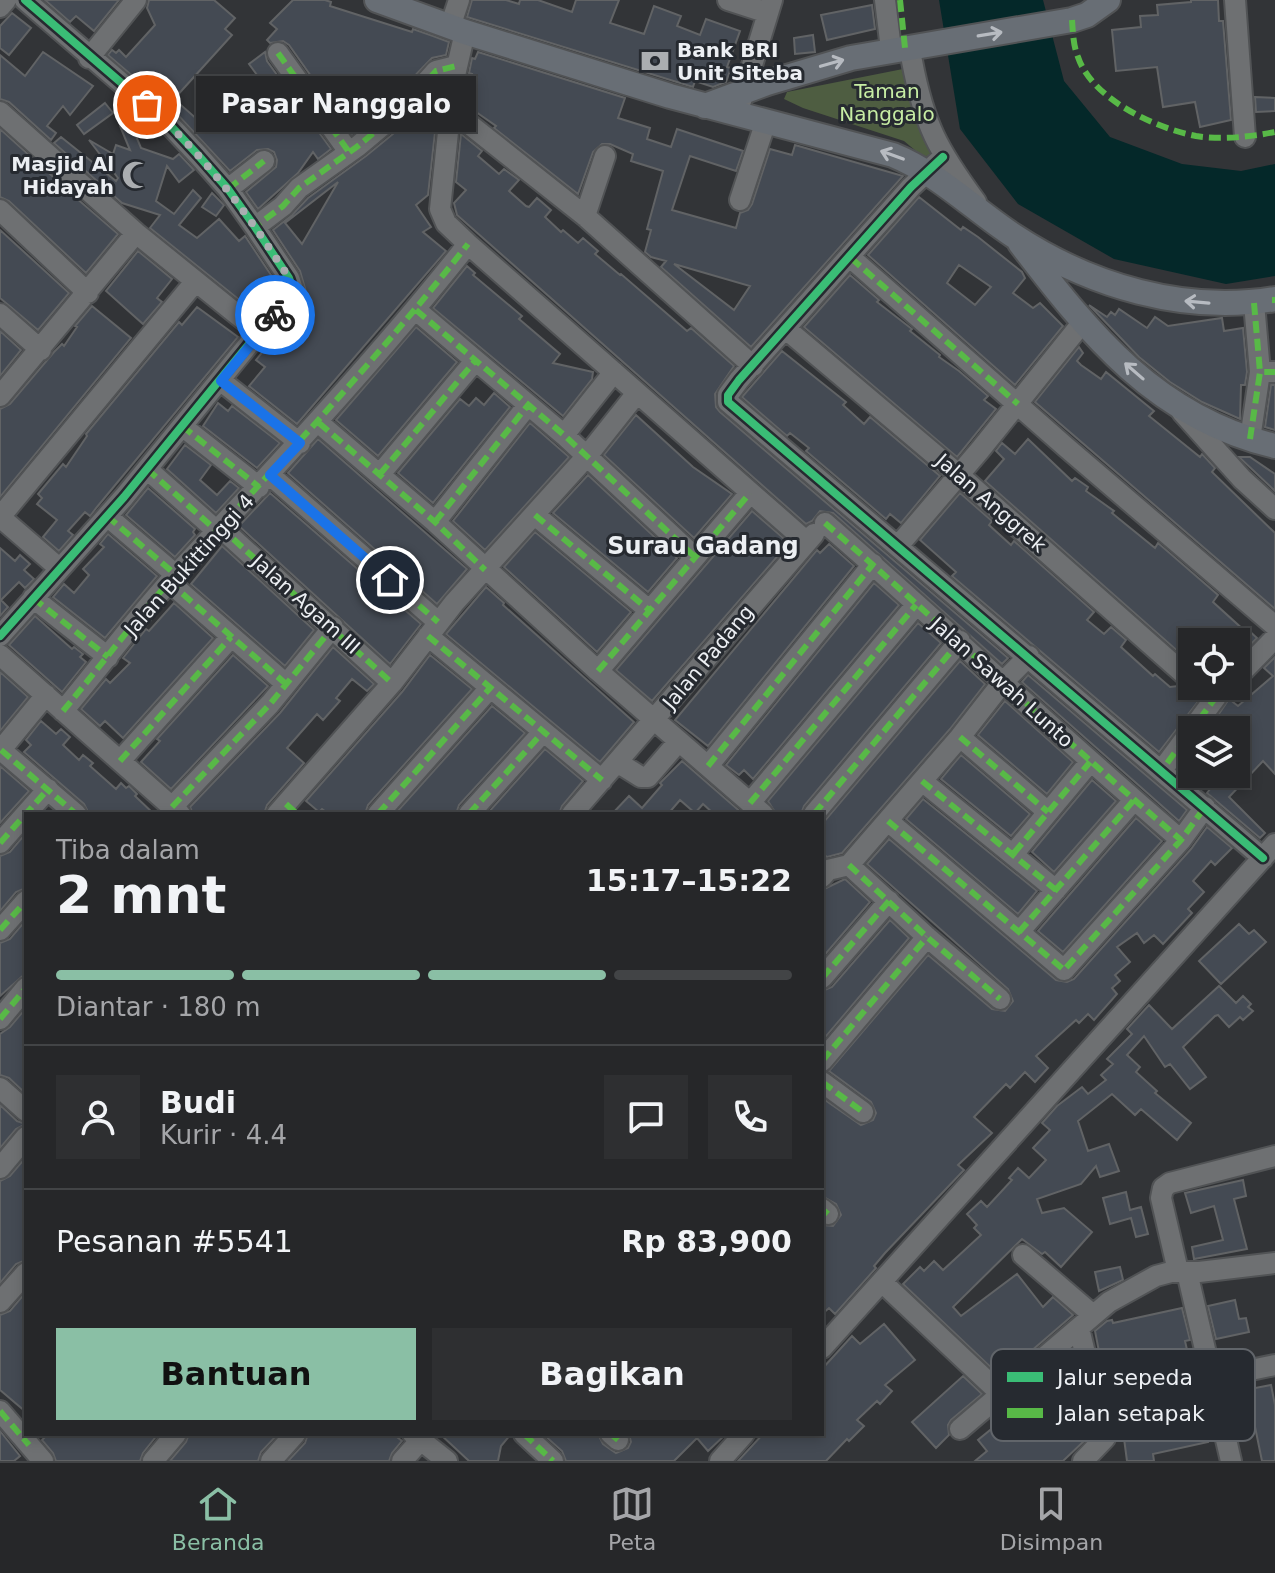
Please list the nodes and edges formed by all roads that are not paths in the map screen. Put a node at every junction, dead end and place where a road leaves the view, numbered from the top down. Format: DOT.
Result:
graph roads {
  1 [pos="6,0"];
  2 [pos="25,0"];
  3 [pos="136,0"];
  4 [pos="377,0"];
  5 [pos="459,0"];
  6 [pos="885,0"];
  7 [pos="1108,0"];
  8 [pos="1235,0"];
  9 [pos="736,1"];
  10 [pos="0,7"];
  11 [pos="770,7"];
  12 [pos="457,29"];
  13 [pos="908,52"];
  14 [pos="278,53"];
  15 [pos="89,58"];
  16 [pos="456,66"];
  17 [pos="741,102"];
  18 [pos="450,109"];
  19 [pos="0,112"];
  20 [pos="766,121"];
  21 [pos="1245,137"];
  22 [pos="349,152"];
  23 [pos="605,156"];
  24 [pos="264,161"];
  25 [pos="935,164"];
  26 [pos="228,189"];
  27 [pos="740,200"];
  28 [pos="0,210"];
  29 [pos="585,216"];
  30 [pos="255,227"];
  31 [pos="136,233"];
  32 [pos="1015,237"];
  33 [pos="468,244"];
  34 [pos="851,258"];
  35 [pos="1076,269"];
  36 [pos="195,282"];
  37 [pos="1056,290"];
  38 [pos="88,293"];
  39 [pos="1269,300"];
  40 [pos="416,310"];
  41 [pos="0,314"];
  42 [pos="1082,323"];
  43 [pos="786,329"];
  44 [pos="260,333"];
  45 [pos="41,350"];
  46 [pos="475,361"];
  47 [pos="753,366"];
  48 [pos="614,372"];
  49 [pos="1267,372"];
  50 [pos="221,381"];
  51 [pos="637,393"];
  52 [pos="0,396"];
  53 [pos="1018,404"];
  54 [pos="528,405"];
  55 [pos="1179,409"];
  56 [pos="319,423"];
  57 [pos="182,426"];
  58 [pos="564,435"];
  59 [pos="1250,439"];
  60 [pos="300,443"];
  61 [pos="1275,446"];
  62 [pos="587,456"];
  63 [pos="147,469"];
  64 [pos="380,474"];
  65 [pos="959,475"];
  66 [pos="264,481"];
  67 [pos="750,493"];
  68 [pos="842,500"];
  69 [pos="1275,509"];
  70 [pos="535,515"];
  71 [pos="107,516"];
  72 [pos="435,522"];
  73 [pos="825,523"];
  74 [pos="218,529"];
  75 [pos="807,542"];
  76 [pos="898,546"];
  77 [pos="695,557"];
  78 [pos="873,564"];
  79 [pos="59,568"];
  80 [pos="485,570"];
  81 [pos="173,578"];
  82 [pos="33,598"];
  83 [pos="916,605"];
  84 [pos="649,610"];
  85 [pos="1275,626"];
  86 [pos="333,627"];
  87 [pos="433,629"];
  88 [pos="0,636"];
  89 [pos="231,637"];
  90 [pos="1275,638"];
  91 [pos="960,641"];
  92 [pos="0,655"];
  93 [pos="1029,656"];
  94 [pos="108,657"];
  95 [pos="1250,664"];
  96 [pos="1178,669"];
  97 [pos="598,671"];
  98 [pos="1003,682"];
  99 [pos="392,683"];
  100 [pos="286,684"];
  101 [pos="490,688"];
  102 [pos="46,695"];
  103 [pos="1215,700"];
  104 [pos="63,711"];
  105 [pos="654,720"];
  106 [pos="543,732"];
  107 [pos="960,737"];
  108 [pos="679,741"];
  109 [pos="1,750"];
  110 [pos="120,761"];
  111 [pos="617,762"];
  112 [pos="1090,762"];
  113 [pos="708,766"];
  114 [pos="1162,770"];
  115 [pos="602,780"];
  116 [pos="922,781"];
  117 [pos="48,789"];
  118 [pos="1134,800"];
  119 [pos="1205,807"];
  120 [pos="757,808"];
  121 [pos="176,811"];
  122 [pos="287,811"];
  123 [pos="28,812"];
  124 [pos="74,812"];
  125 [pos="380,812"];
  126 [pos="471,812"];
  127 [pos="574,812"];
  128 [pos="816,812"];
  129 [pos="1048,812"];
  130 [pos="24,816"];
  131 [pos="888,821"];
  132 [pos="1181,840"];
  133 [pos="0,843"];
  134 [pos="1269,851"];
  135 [pos="1014,853"];
  136 [pos="849,865"];
  137 [pos="824,871"];
  138 [pos="1056,890"];
  139 [pos="889,901"];
  140 [pos="24,903"];
  141 [pos="0,930"];
  142 [pos="1019,932"];
  143 [pos="927,937"];
  144 [pos="824,976"];
  145 [pos="24,990"];
  146 [pos="1000,999"];
  147 [pos="0,1019"];
  148 [pos="824,1059"];
  149 [pos="824,1083"];
  150 [pos="0,1088"];
  151 [pos="24,1109"];
  152 [pos="863,1112"];
  153 [pos="24,1139"];
  154 [pos="1275,1156"];
  155 [pos="0,1168"];
  156 [pos="1023,1255"];
  157 [pos="1275,1263"];
  158 [pos="1182,1271"];
  159 [pos="24,1275"];
  160 [pos="882,1282"];
  161 [pos="0,1302"];
  162 [pos="1086,1321"];
  163 [pos="824,1346"];
  164 [pos="1054,1349"];
  165 [pos="1091,1349"];
  166 [pos="1204,1349"];
  167 [pos="1275,1365"];
  168 [pos="1255,1369"];
  169 [pos="991,1385"];
  170 [pos="991,1404"];
  171 [pos="0,1411"];
  172 [pos="960,1429"];
  173 [pos="24,1431"];
  174 [pos="174,1436"];
  175 [pos="293,1436"];
  176 [pos="526,1436"];
  177 [pos="742,1436"];
  178 [pos="416,1437"];
  179 [pos="34,1440"];
  180 [pos="1102,1441"];
  181 [pos="1106,1441"];
  182 [pos="1226,1441"];
  183 [pos="724,1459"];
  184 [pos="43,1461"];
  185 [pos="153,1461"];
  186 [pos="271,1461"];
  187 [pos="402,1461"];
  188 [pos="447,1461"];
  189 [pos="553,1461"];
  190 [pos="1083,1461"];
  191 [pos="1111,1461"];
  192 [pos="1231,1461"];
  1 -- 10 [label="street"];
  2 -- 15 [label="street"];
  3 -- 15 [label="street"];
  4 -- 12 [label="main road"];
  5 -- 12 [label="street"];
  6 -- 13 [label="street"];
  13 -- 7 [label="main road, one-way"];
  8 -- 21 [label="street"];
  9 -- 11 [label="street"];
  11 -- 17 [label="street"];
  12 -- 16 [label="street"];
  12 -- 17 [label="main road"];
  17 -- 13 [label="main road, one-way"];
  13 -- 25 [label="street"];
  14 -- 22 [label="street"];
  15 -- 26 [label="street"];
  16 -- 18 [label="street"];
  16 -- 22 [label="street"];
  17 -- 20 [label="main road"];
  18 -- 29 [label="street"];
  18 -- 33 [label="street"];
  19 -- 31 [label="street"];
  25 -- 20 [label="main road, one-way"];
  20 -- 27 [label="street"];
  22 -- 30 [label="street"];
  23 -- 29 [label="street"];
  24 -- 26 [label="street"];
  25 -- 32 [label="main road"];
  25 -- 34 [label="street"];
  26 -- 30 [label="street"];
  28 -- 38 [label="street"];
  29 -- 47 [label="street"];
  30 -- 44 [label="street"];
  31 -- 36 [label="street"];
  31 -- 38 [label="street"];
  32 -- 35 [label="main road"];
  32 -- 37 [label="main road"];
  33 -- 40 [label="street, Jalan Bukittinggi 4"];
  33 -- 48 [label="street"];
  34 -- 43 [label="street"];
  34 -- 53 [label="street"];
  35 -- 37 [label="main road"];
  39 -- 35 [label="main road, one-way"];
  36 -- 44 [label="street"];
  36 -- 79 [label="street"];
  37 -- 42 [label="main road"];
  38 -- 45 [label="street"];
  39 -- 49 [label="street"];
  40 -- 46 [label="street"];
  40 -- 56 [label="street, Jalan Bukittinggi 4"];
  41 -- 45 [label="street"];
  42 -- 53 [label="street"];
  55 -- 42 [label="main road, one-way"];
  43 -- 47 [label="street"];
  43 -- 65 [label="street, Jalan Anggrek"];
  44 -- 50 [label="street"];
  45 -- 52 [label="street"];
  46 -- 54 [label="street"];
  46 -- 64 [label="street"];
  47 -- 68 [label="street"];
  48 -- 51 [label="street"];
  48 -- 58 [label="street"];
  49 -- 59 [label="street"];
  50 -- 57 [label="street"];
  50 -- 60 [label="street"];
  51 -- 62 [label="street"];
  51 -- 67 [label="street"];
  53 -- 65 [label="street"];
  53 -- 85 [label="street"];
  54 -- 58 [label="street"];
  54 -- 72 [label="street"];
  55 -- 59 [label="main road"];
  55 -- 69 [label="street"];
  56 -- 60 [label="street, Jalan Bukittinggi 4"];
  56 -- 64 [label="street"];
  57 -- 63 [label="street"];
  57 -- 66 [label="street"];
  58 -- 62 [label="street"];
  59 -- 61 [label="main road"];
  60 -- 66 [label="street, Jalan Bukittinggi 4"];
  62 -- 70 [label="street"];
  62 -- 77 [label="street"];
  63 -- 71 [label="street"];
  63 -- 74 [label="street, Jalan Agam III"];
  64 -- 72 [label="street"];
  65 -- 76 [label="street"];
  65 -- 96 [label="street, Jalan Anggrek"];
  66 -- 74 [label="street, Jalan Bukittinggi 4"];
  66 -- 87 [label="street"];
  67 -- 75 [label="street"];
  67 -- 77 [label="street"];
  68 -- 73 [label="street, Jalan Padang"];
  68 -- 76 [label="street"];
  70 -- 80 [label="street"];
  70 -- 84 [label="street"];
  71 -- 79 [label="street"];
  71 -- 81 [label="street"];
  72 -- 80 [label="street"];
  73 -- 75 [label="street, Jalan Padang"];
  73 -- 78 [label="street, Jalan Sawah Lunto"];
  74 -- 81 [label="street, Jalan Bukittinggi 4"];
  74 -- 86 [label="street, Jalan Agam III"];
  75 -- 105 [label="street, Jalan Padang"];
  76 -- 93 [label="street"];
  77 -- 84 [label="street"];
  78 -- 83 [label="street, Jalan Sawah Lunto"];
  78 -- 113 [label="street"];
  79 -- 82 [label="street"];
  80 -- 87 [label="street"];
  80 -- 97 [label="street"];
  81 -- 89 [label="street"];
  81 -- 94 [label="street, Jalan Bukittinggi 4"];
  82 -- 88 [label="street"];
  82 -- 94 [label="street"];
  83 -- 91 [label="street, Jalan Sawah Lunto"];
  83 -- 120 [label="street"];
  84 -- 97 [label="street"];
  86 -- 99 [label="street, Jalan Agam III"];
  86 -- 100 [label="street"];
  87 -- 99 [label="street"];
  87 -- 101 [label="street"];
  89 -- 100 [label="street"];
  89 -- 110 [label="street"];
  90 -- 95 [label="street"];
  91 -- 98 [label="street, Jalan Sawah Lunto"];
  91 -- 128 [label="street"];
  92 -- 102 [label="street"];
  93 -- 98 [label="street"];
  93 -- 114 [label="street"];
  94 -- 104 [label="street, Jalan Bukittinggi 4"];
  97 -- 105 [label="street"];
  98 -- 107 [label="street"];
  98 -- 112 [label="street, Jalan Sawah Lunto"];
  99 -- 122 [label="street"];
  100 -- 121 [label="street"];
  101 -- 106 [label="street"];
  101 -- 125 [label="street"];
  102 -- 104 [label="street"];
  102 -- 109 [label="street"];
  103 -- 114 [label="street"];
  104 -- 110 [label="street"];
  105 -- 108 [label="street"];
  105 -- 111 [label="street, Jalan Padang"];
  106 -- 115 [label="street"];
  106 -- 126 [label="street"];
  107 -- 116 [label="street"];
  107 -- 129 [label="street"];
  108 -- 111 [label="street"];
  108 -- 113 [label="street"];
  109 -- 117 [label="street"];
  110 -- 121 [label="street"];
  111 -- 115 [label="street, Jalan Padang"];
  112 -- 118 [label="street, Jalan Sawah Lunto"];
  112 -- 129 [label="street"];
  113 -- 120 [label="street"];
  114 -- 119 [label="street"];
  115 -- 127 [label="street, Jalan Padang"];
  116 -- 131 [label="street"];
  116 -- 135 [label="street"];
  117 -- 123 [label="street"];
  117 -- 124 [label="street"];
  118 -- 132 [label="street, Jalan Sawah Lunto"];
  118 -- 138 [label="street"];
  119 -- 132 [label="street"];
  119 -- 134 [label="street"];
  129 -- 135 [label="street"];
  130 -- 133 [label="street"];
  131 -- 136 [label="street"];
  131 -- 142 [label="street"];
  132 -- 142 [label="street"];
  134 -- 160 [label="street"];
  135 -- 138 [label="street"];
  136 -- 137 [label="street"];
  136 -- 139 [label="street"];
  138 -- 142 [label="street"];
  139 -- 143 [label="street"];
  139 -- 144 [label="street"];
  140 -- 141 [label="street"];
  143 -- 146 [label="street"];
  143 -- 148 [label="street"];
  145 -- 147 [label="street"];
  149 -- 152 [label="street"];
  150 -- 151 [label="street"];
  153 -- 155 [label="street"];
  154 -- 158 [label="street"];
  156 -- 162 [label="street"];
  157 -- 158 [label="street"];
  158 -- 162 [label="street"];
  158 -- 166 [label="street"];
  159 -- 161 [label="street"];
  160 -- 163 [label="street"];
  160 -- 169 [label="street"];
  162 -- 164 [label="street"];
  162 -- 165 [label="street"];
  167 -- 168 [label="street"];
  170 -- 172 [label="street"];
  171 -- 173 [label="street"];
  174 -- 185 [label="street"];
  175 -- 186 [label="street"];
  176 -- 189 [label="street"];
  177 -- 183 [label="street"];
  178 -- 187 [label="street"];
  178 -- 188 [label="street"];
  179 -- 184 [label="street"];
  180 -- 190 [label="street"];
  181 -- 191 [label="street"];
  182 -- 192 [label="street"];
}
